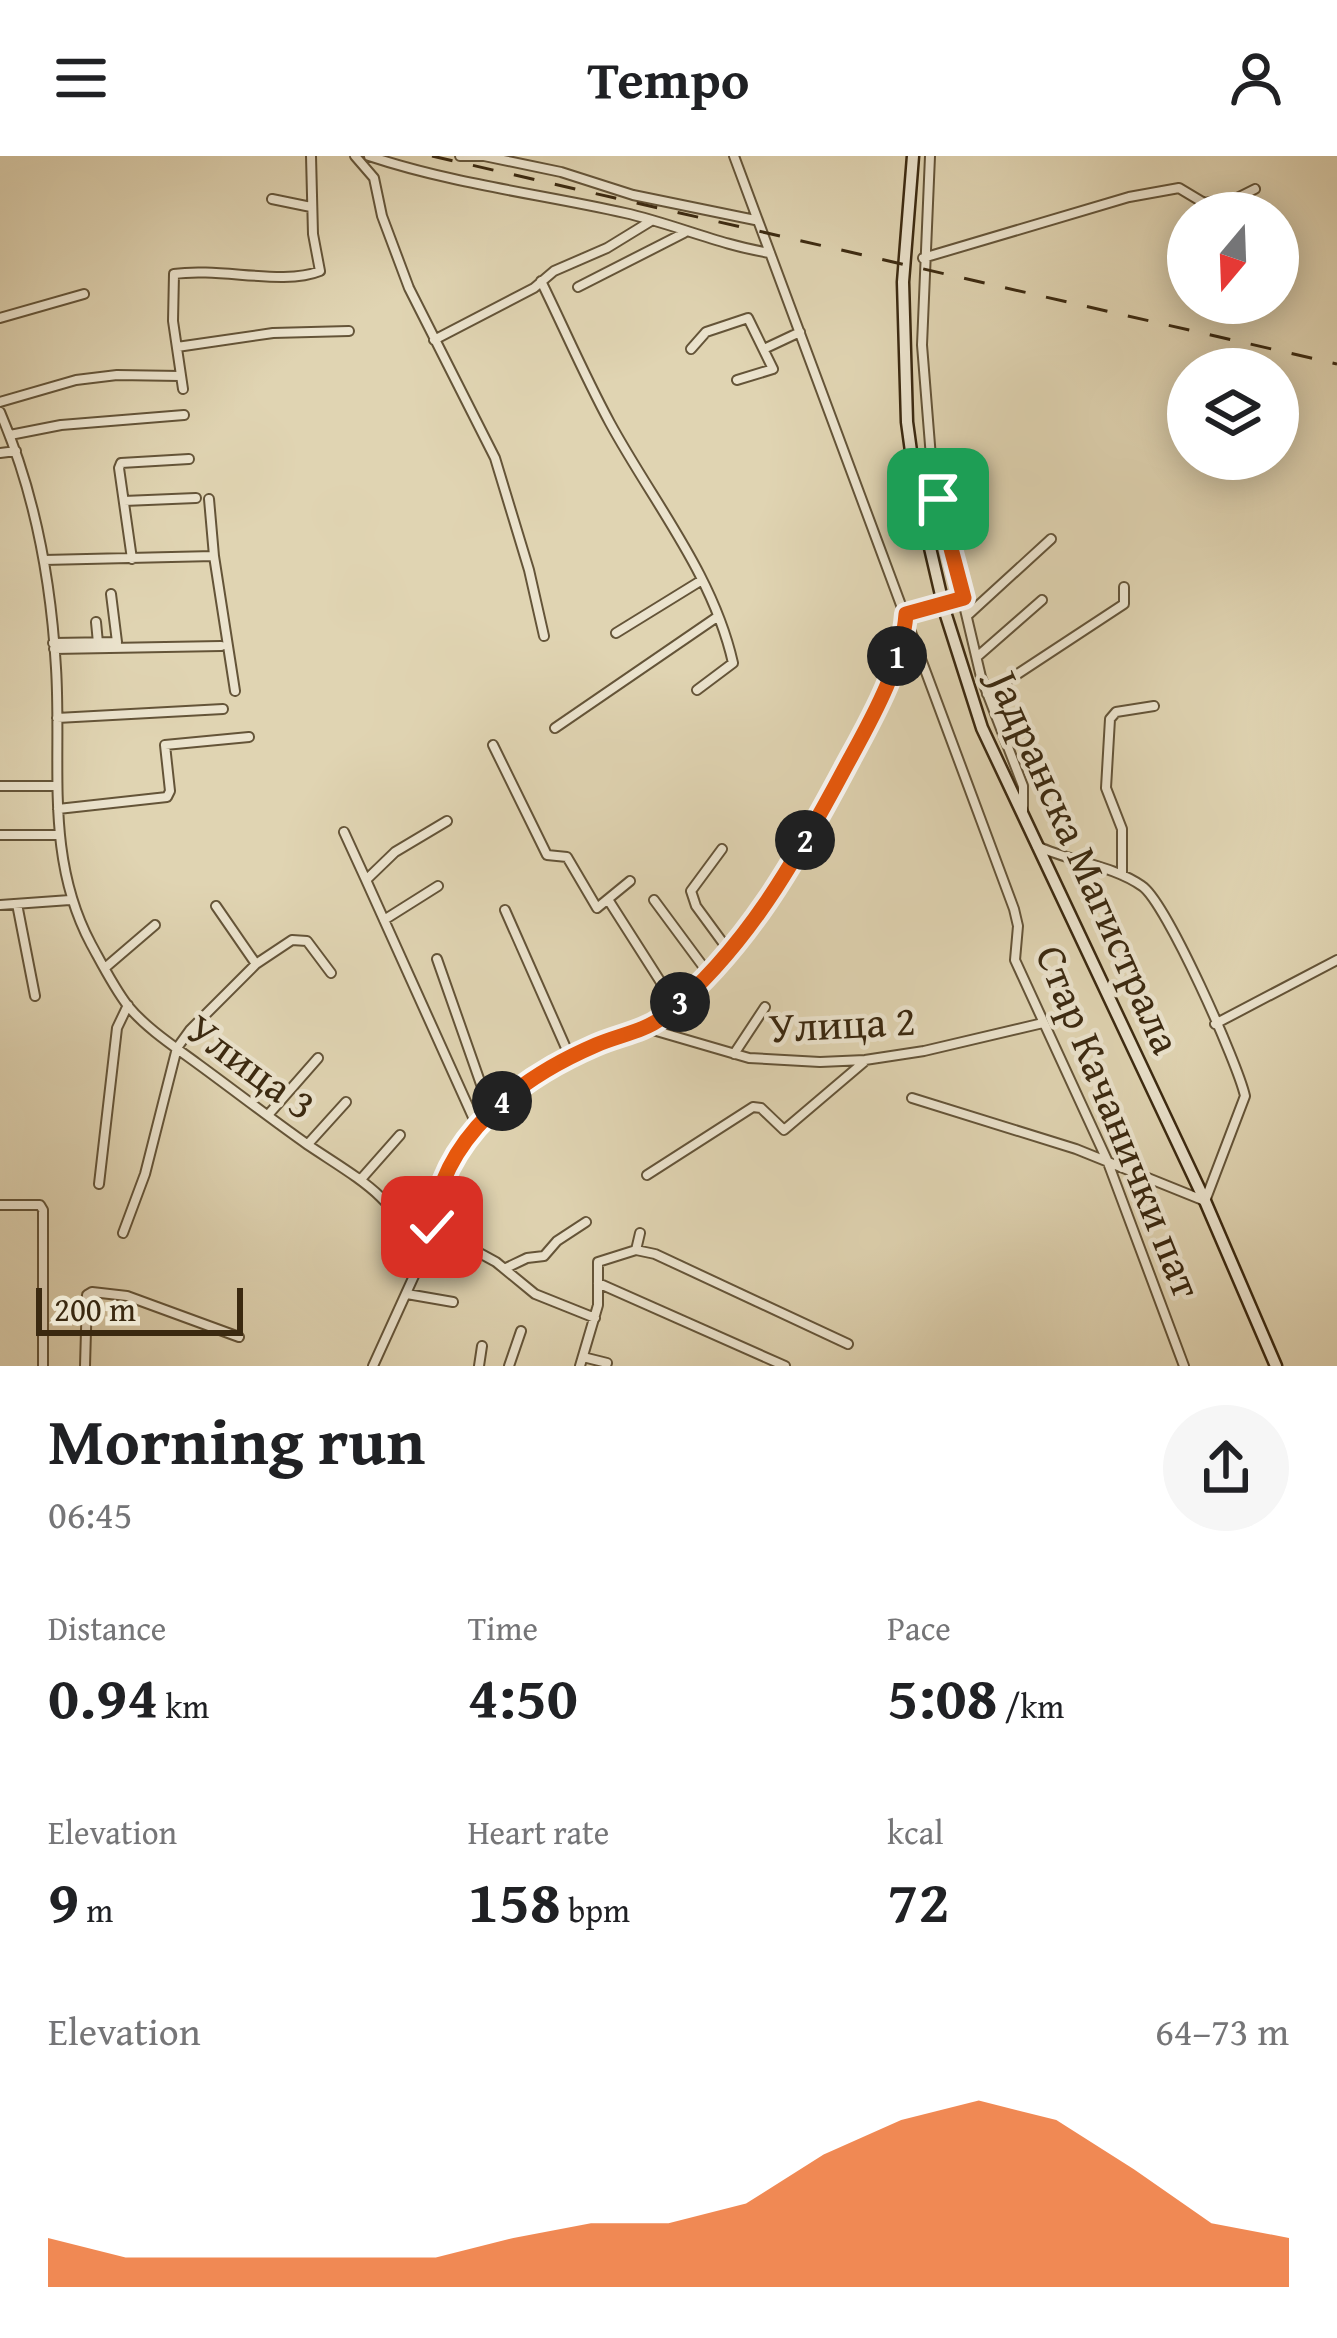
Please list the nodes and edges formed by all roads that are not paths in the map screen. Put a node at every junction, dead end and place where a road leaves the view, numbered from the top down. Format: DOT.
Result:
graph roads {
  1 [pos="311,156"];
  2 [pos="355,156"];
  3 [pos="369,156"];
  4 [pos="460,156"];
  5 [pos="484,156"];
  6 [pos="734,156"];
  7 [pos="915,156"];
  8 [pos="930,156"];
  9 [pos="1255,189"];
  10 [pos="272,199"];
  11 [pos="311,207"];
  12 [pos="757,220"];
  13 [pos="651,221"];
  14 [pos="686,233"];
  15 [pos="770,253"];
  16 [pos="923,259"];
  17 [pos="541,281"];
  18 [pos="578,287"];
  19 [pos="84,294"];
  20 [pos="0,318"];
  21 [pos="349,331"];
  22 [pos="800,332"];
  23 [pos="434,340"];
  24 [pos="177,346"];
  25 [pos="766,348"];
  26 [pos="691,349"];
  27 [pos="180,376"];
  28 [pos="736,380"];
  29 [pos="182,389"];
  30 [pos="0,402"];
  31 [pos="0,412"];
  32 [pos="184,415"];
  33 [pos="6,433"];
  34 [pos="16,451"];
  35 [pos="0,453"];
  36 [pos="189,459"];
  37 [pos="196,498"];
  38 [pos="209,499"];
  39 [pos="124,501"];
  40 [pos="1051,539"];
  41 [pos="214,556"];
  42 [pos="132,559"];
  43 [pos="44,560"];
  44 [pos="701,580"];
  45 [pos="1124,587"];
  46 [pos="111,595"];
  47 [pos="964,598"];
  48 [pos="1042,600"];
  49 [pos="906,614"];
  50 [pos="969,614"];
  51 [pos="717,616"];
  52 [pos="96,622"];
  53 [pos="616,632"];
  54 [pos="544,636"];
  55 [pos="98,643"];
  56 [pos="54,646"];
  57 [pos="221,646"];
  58 [pos="976,657"];
  59 [pos="697,690"];
  60 [pos="235,692"];
  61 [pos="987,694"];
  62 [pos="1154,706"];
  63 [pos="223,709"];
  64 [pos="57,718"];
  65 [pos="555,728"];
  66 [pos="249,737"];
  67 [pos="493,745"];
  68 [pos="0,786"];
  69 [pos="57,786"];
  70 [pos="58,809"];
  71 [pos="1022,814"];
  72 [pos="447,821"];
  73 [pos="344,832"];
  74 [pos="0,835"];
  75 [pos="58,835"];
  76 [pos="1037,846"];
  77 [pos="722,849"];
  78 [pos="1122,875"];
  79 [pos="366,880"];
  80 [pos="630,881"];
  81 [pos="438,886"];
  82 [pos="70,900"];
  83 [pos="608,901"];
  84 [pos="654,901"];
  85 [pos="17,904"];
  86 [pos="0,905"];
  87 [pos="216,906"];
  88 [pos="506,910"];
  89 [pos="384,920"];
  90 [pos="155,925"];
  91 [pos="729,951"];
  92 [pos="437,959"];
  93 [pos="1337,960"];
  94 [pos="256,964"];
  95 [pos="105,968"];
  96 [pos="331,974"];
  97 [pos="709,974"];
  98 [pos="35,996"];
  99 [pos="128,1006"];
  100 [pos="676,1006"];
  101 [pos="764,1007"];
  102 [pos="1043,1023"];
  103 [pos="1215,1024"];
  104 [pos="646,1028"];
  105 [pos="177,1048"];
  106 [pos="734,1054"];
  107 [pos="570,1057"];
  108 [pos="318,1058"];
  109 [pos="865,1060"];
  110 [pos="912,1098"];
  111 [pos="346,1102"];
  112 [pos="491,1111"];
  113 [pos="267,1116"];
  114 [pos="477,1126"];
  115 [pos="400,1135"];
  116 [pos="308,1144"];
  117 [pos="1107,1160"];
  118 [pos="647,1175"];
  119 [pos="362,1178"];
  120 [pos="99,1184"];
  121 [pos="1205,1201"];
  122 [pos="0,1205"];
  123 [pos="586,1222"];
  124 [pos="432,1227"];
  125 [pos="123,1233"];
  126 [pos="640,1233"];
  127 [pos="637,1250"];
  128 [pos="423,1256"];
  129 [pos="506,1268"];
  130 [pos="598,1282"];
  131 [pos="406,1294"];
  132 [pos="453,1302"];
  133 [pos="595,1318"];
  134 [pos="521,1331"];
  135 [pos="239,1337"];
  136 [pos="848,1344"];
  137 [pos="482,1346"];
  138 [pos="582,1362"];
  139 [pos="608,1363"];
  140 [pos="43,1366"];
  141 [pos="86,1366"];
  142 [pos="374,1366"];
  143 [pos="479,1366"];
  144 [pos="509,1366"];
  145 [pos="785,1366"];
  146 [pos="1184,1366"];
  147 [pos="1276,1366"];
  1 -- 11 [label="street"];
  2 -- 23 [label="street"];
  3 -- 13 [label="street"];
  4 -- 5 [label="street"];
  5 -- 12 [label="street"];
  6 -- 12 [label="street, Стар Качанички пат"];
  7 -- 71 [label="street, Јадранска Магистрала"];
  8 -- 16 [label="street"];
  9 -- 16 [label="street"];
  10 -- 11 [label="street"];
  11 -- 24 [label="street"];
  12 -- 15 [label="street, Стар Качанички пат"];
  13 -- 14 [label="street"];
  13 -- 17 [label="street"];
  14 -- 15 [label="street"];
  14 -- 18 [label="street"];
  15 -- 22 [label="street, Стар Качанички пат"];
  16 -- 47 [label="street"];
  17 -- 23 [label="street"];
  17 -- 44 [label="street"];
  19 -- 20 [label="street"];
  21 -- 24 [label="street"];
  22 -- 25 [label="street"];
  22 -- 49 [label="street, Стар Качанички пат"];
  23 -- 54 [label="street"];
  24 -- 27 [label="street"];
  25 -- 26 [label="street"];
  25 -- 28 [label="street"];
  27 -- 29 [label="street"];
  27 -- 30 [label="street"];
  31 -- 33 [label="street, Улица 3"];
  32 -- 33 [label="street"];
  33 -- 34 [label="street, Улица 3"];
  34 -- 35 [label="street"];
  34 -- 43 [label="street, Улица 3"];
  36 -- 39 [label="street"];
  37 -- 39 [label="street"];
  38 -- 41 [label="street"];
  39 -- 42 [label="street"];
  40 -- 50 [label="street"];
  41 -- 42 [label="street"];
  41 -- 60 [label="street"];
  42 -- 43 [label="street"];
  43 -- 56 [label="street, Улица 3"];
  44 -- 51 [label="street"];
  44 -- 53 [label="street"];
  45 -- 61 [label="street"];
  46 -- 55 [label="street"];
  47 -- 49 [label="street, bridge"];
  47 -- 50 [label="street"];
  48 -- 58 [label="street"];
  49 -- 91 [label="street"];
  49 -- 102 [label="street, Стар Качанички пат"];
  50 -- 58 [label="street"];
  51 -- 59 [label="street"];
  51 -- 65 [label="street"];
  52 -- 55 [label="street"];
  55 -- 56 [label="street"];
  56 -- 57 [label="street"];
  56 -- 64 [label="street, Улица 3"];
  58 -- 61 [label="street"];
  61 -- 71 [label="street"];
  62 -- 78 [label="street"];
  63 -- 64 [label="street"];
  64 -- 69 [label="street, Улица 3"];
  66 -- 70 [label="street"];
  67 -- 83 [label="street"];
  68 -- 69 [label="street"];
  69 -- 70 [label="street, Улица 3"];
  70 -- 75 [label="street, Улица 3"];
  71 -- 76 [label="street, Јадранска Магистрала"];
  72 -- 79 [label="street"];
  73 -- 79 [label="street"];
  74 -- 75 [label="street"];
  75 -- 82 [label="street, Улица 3"];
  76 -- 78 [label="street"];
  76 -- 121 [label="street, Јадранска Магистрала"];
  77 -- 91 [label="street"];
  78 -- 103 [label="street"];
  79 -- 89 [label="street"];
  80 -- 83 [label="street"];
  81 -- 89 [label="street"];
  82 -- 85 [label="street"];
  82 -- 95 [label="street, Улица 3"];
  83 -- 100 [label="street"];
  84 -- 97 [label="street"];
  85 -- 86 [label="street"];
  85 -- 98 [label="street"];
  87 -- 94 [label="street"];
  88 -- 107 [label="street"];
  89 -- 114 [label="street"];
  90 -- 95 [label="street"];
  91 -- 97 [label="street"];
  92 -- 112 [label="street"];
  93 -- 103 [label="street"];
  94 -- 96 [label="street"];
  94 -- 105 [label="street"];
  95 -- 99 [label="street, Улица 3"];
  97 -- 100 [label="street"];
  99 -- 105 [label="street, Улица 3"];
  99 -- 120 [label="street"];
  100 -- 104 [label="street"];
  101 -- 106 [label="street"];
  102 -- 109 [label="street, Улица 2"];
  102 -- 117 [label="street, Стар Качанички пат"];
  103 -- 121 [label="street"];
  104 -- 106 [label="street, Улица 2"];
  104 -- 107 [label="street"];
  105 -- 113 [label="street, Улица 3"];
  105 -- 125 [label="street"];
  106 -- 109 [label="street, Улица 2"];
  107 -- 112 [label="street"];
  108 -- 113 [label="street"];
  109 -- 118 [label="street"];
  110 -- 117 [label="street"];
  111 -- 116 [label="street"];
  112 -- 114 [label="street"];
  113 -- 116 [label="street, Улица 3"];
  114 -- 124 [label="street"];
  115 -- 119 [label="street"];
  116 -- 119 [label="street, Улица 3"];
  117 -- 121 [label="street"];
  117 -- 146 [label="street, Стар Качанички пат"];
  119 -- 128 [label="street, Улица 3"];
  121 -- 147 [label="street, Јадранска Магистрала"];
  122 -- 140 [label="street"];
  123 -- 129 [label="street"];
  124 -- 128 [label="street"];
  124 -- 129 [label="street"];
  126 -- 127 [label="street"];
  127 -- 130 [label="street"];
  127 -- 136 [label="street"];
  128 -- 131 [label="street"];
  129 -- 133 [label="street"];
  130 -- 133 [label="street"];
  130 -- 145 [label="street"];
  131 -- 132 [label="street"];
  131 -- 142 [label="street"];
  133 -- 138 [label="street"];
  134 -- 144 [label="street"];
  135 -- 141 [label="street"];
  137 -- 143 [label="street"];
  138 -- 139 [label="street"];
}
